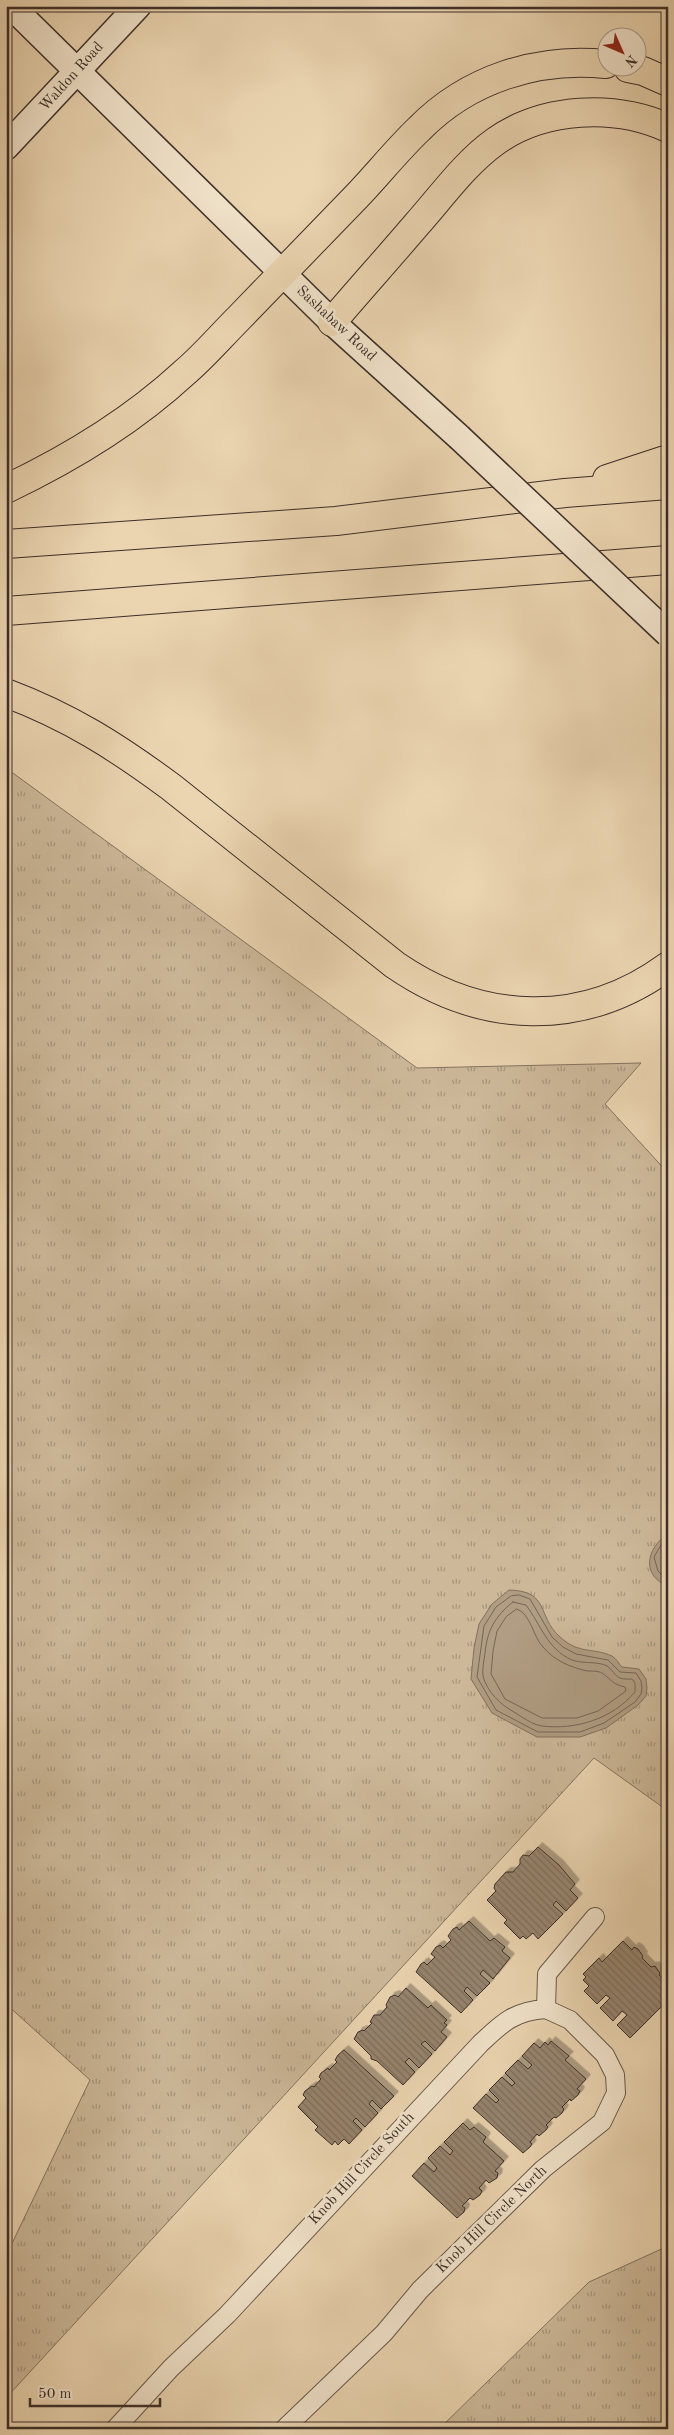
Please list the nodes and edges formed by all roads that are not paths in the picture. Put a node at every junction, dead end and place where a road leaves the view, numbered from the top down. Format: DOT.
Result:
graph roads {
  1 [pos="11,6"];
  2 [pos="138,6"];
  3 [pos="596,63"];
  4 [pos="78,71"];
  5 [pos="646,72"];
  6 [pos="668,82"];
  7 [pos="668,128"];
  8 [pos="6,147"];
  9 [pos="282,274"];
  10 [pos="332,322"];
  11 [pos="668,459"];
  12 [pos="668,485"];
  13 [pos="6,489"];
  14 [pos="565,493"];
  15 [pos="6,544"];
  16 [pos="668,560"];
  17 [pos="6,611"];
  18 [pos="668,634"];
  19 [pos="6,693"];
  20 [pos="668,966"];
  21 [pos="595,1917"];
  22 [pos="546,2010"];
  23 [pos="115,2429"];
  24 [pos="284,2429"];
  1 -- 4 [label="main road, Sashabaw Road"];
  2 -- 4 [label="main road, Waldon Road"];
  3 -- 9 [label="highway"];
  4 -- 8 [label="main road, Waldon Road"];
  4 -- 9 [label="main road, Sashabaw Road"];
  5 -- 6 [label="highway"];
  7 -- 10 [label="highway"];
  9 -- 10 [label="main road, Sashabaw Road"];
  9 -- 13 [label="highway"];
  10 -- 18 [label="main road, Sashabaw Road, bridge"];
  11 -- 14 [label="highway"];
  12 -- 14 [label="highway"];
  14 -- 15 [label="highway"];
  16 -- 17 [label="highway"];
  19 -- 20 [label="highway"];
  21 -- 22 [label="street"];
  22 -- 23 [label="street, Knob Hill Circle South"];
  22 -- 24 [label="street, Knob Hill Circle North"];
}
